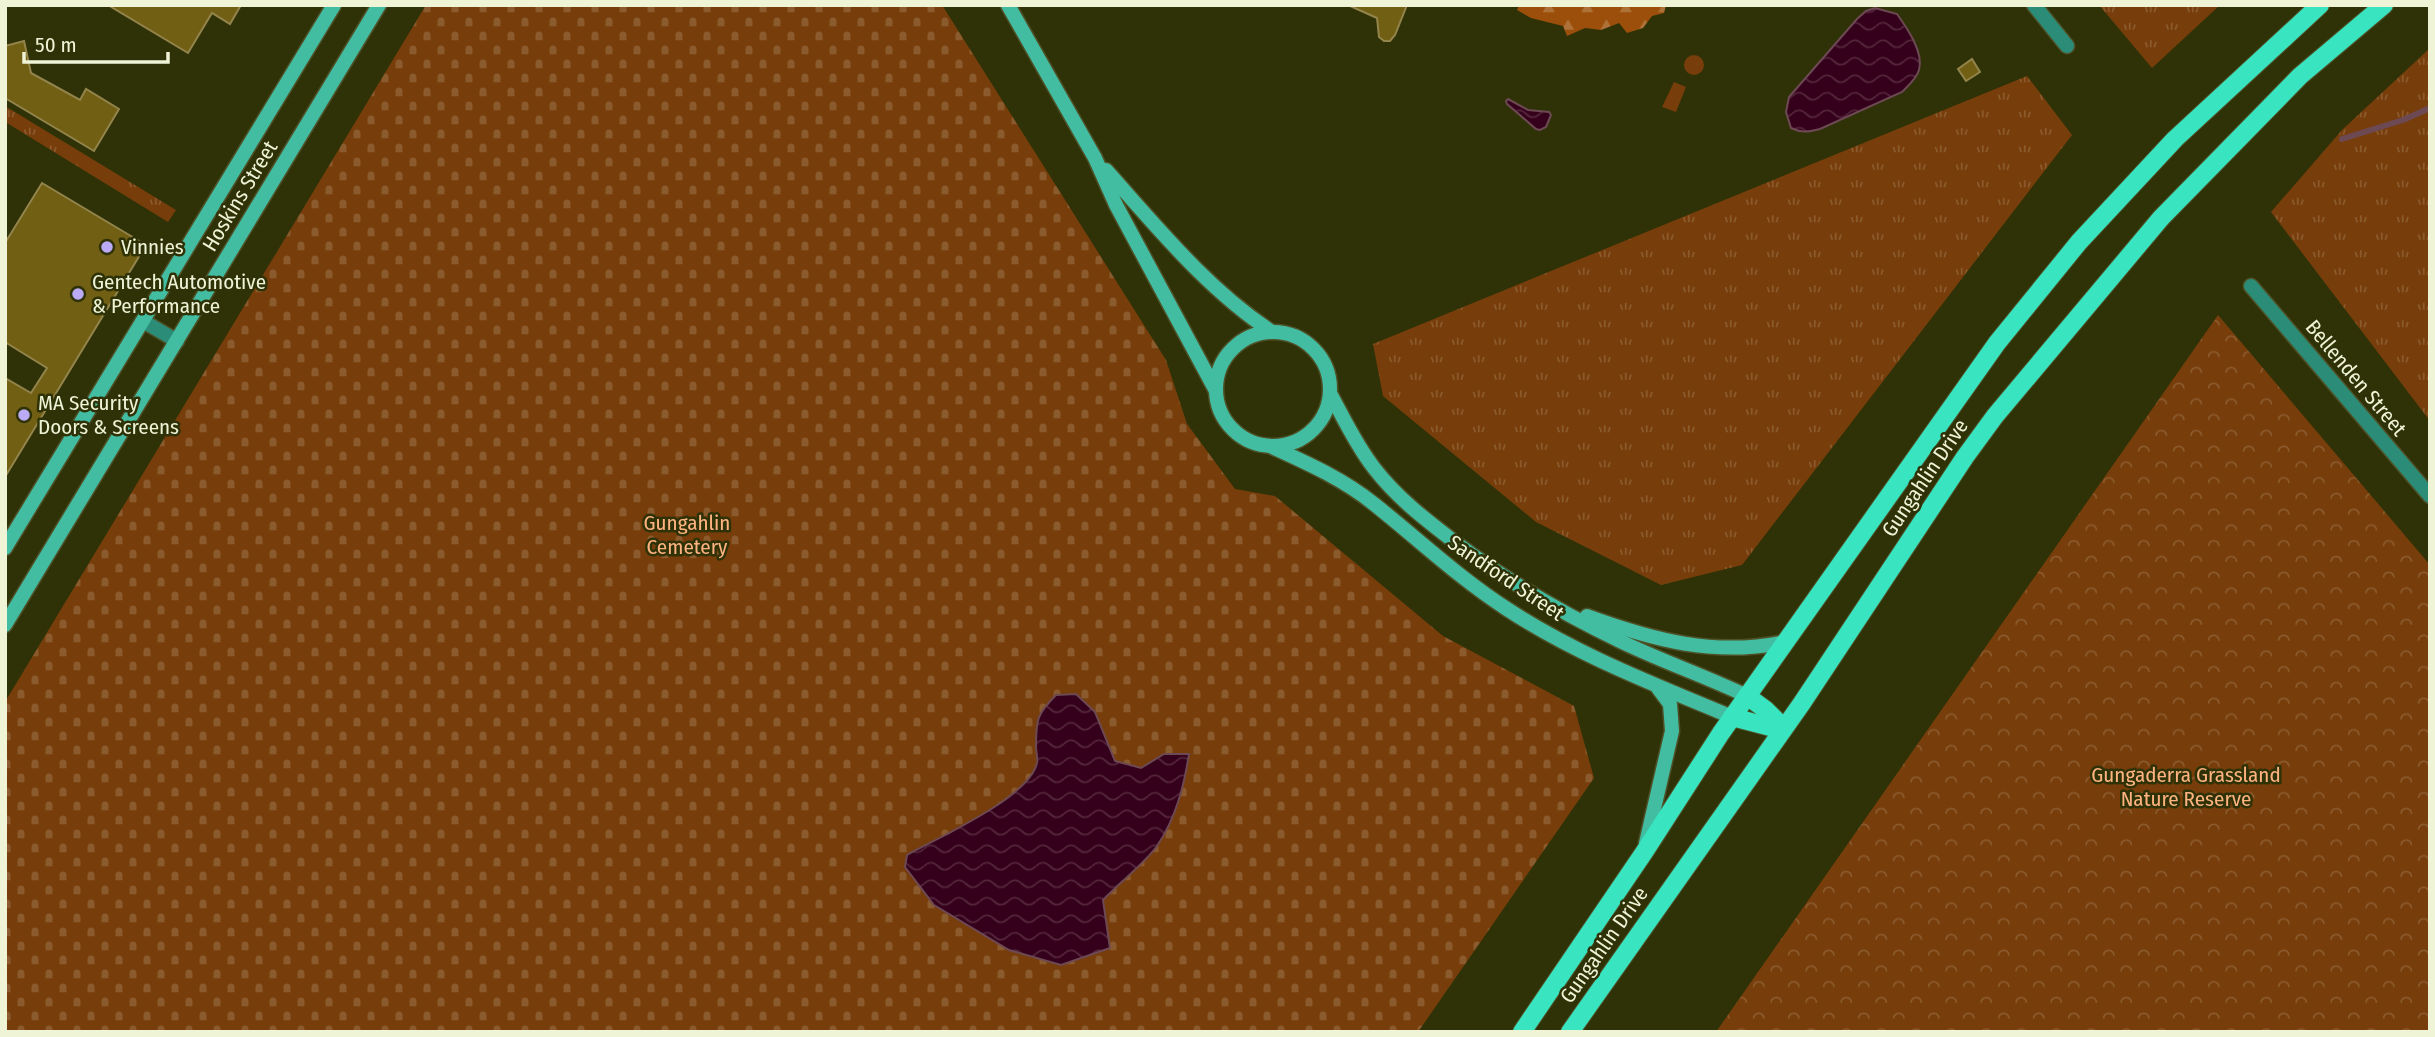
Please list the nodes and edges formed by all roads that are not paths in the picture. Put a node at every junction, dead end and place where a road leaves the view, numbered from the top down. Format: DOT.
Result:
graph roads {
  1 [pos="334,5"];
  2 [pos="379,5"];
  3 [pos="1008,5"];
  4 [pos="2034,5"];
  5 [pos="2320,5"];
  6 [pos="2384,5"];
  7 [pos="2067,46"];
  8 [pos="1095,158"];
  9 [pos="2251,286"];
  10 [pos="143,321"];
  11 [pos="1272,332"];
  12 [pos="177,341"];
  13 [pos="1216,391"];
  14 [pos="1331,394"];
  15 [pos="1272,447"];
  16 [pos="2430,496"];
  17 [pos="5,548"];
  18 [pos="1536,597"];
  19 [pos="5,625"];
  20 [pos="1785,642"];
  21 [pos="1651,683"];
  22 [pos="1746,696"];
  23 [pos="1732,717"];
  24 [pos="1783,729"];
  25 [pos="1644,851"];
  26 [pos="1522,1032"];
  27 [pos="1570,1032"];
  1 -- 10 [label="main road, Hoskins Street"];
  2 -- 12 [label="main road, Hoskins Street"];
  3 -- 8 [label="main road"];
  4 -- 7 [label="street"];
  5 -- 20 [label="main road, Gungahlin Drive"];
  6 -- 24 [label="main road, Gungahlin Drive"];
  8 -- 11 [label="main road"];
  8 -- 13 [label="main road"];
  9 -- 16 [label="street, Bellenden Street"];
  10 -- 12 [label="street"];
  10 -- 17 [label="main road, Hoskins Street"];
  11 -- 13 [label="main road"];
  11 -- 14 [label="main road"];
  12 -- 19 [label="main road, Hoskins Street"];
  13 -- 15 [label="main road"];
  14 -- 15 [label="main road"];
  14 -- 18 [label="main road, Sandford Street"];
  15 -- 21 [label="main road, Sandford Street"];
  18 -- 20 [label="main road"];
  18 -- 22 [label="main road, Sandford Street"];
  20 -- 22 [label="main road, Gungahlin Drive"];
  21 -- 23 [label="main road, Sandford Street"];
  21 -- 25 [label="main road"];
  22 -- 23 [label="main road, Gungahlin Drive"];
  22 -- 24 [label="main road"];
  23 -- 24 [label="main road"];
  23 -- 25 [label="main road, Gungahlin Drive"];
  24 -- 27 [label="main road, Gungahlin Drive"];
  25 -- 26 [label="main road, Gungahlin Drive"];
}
